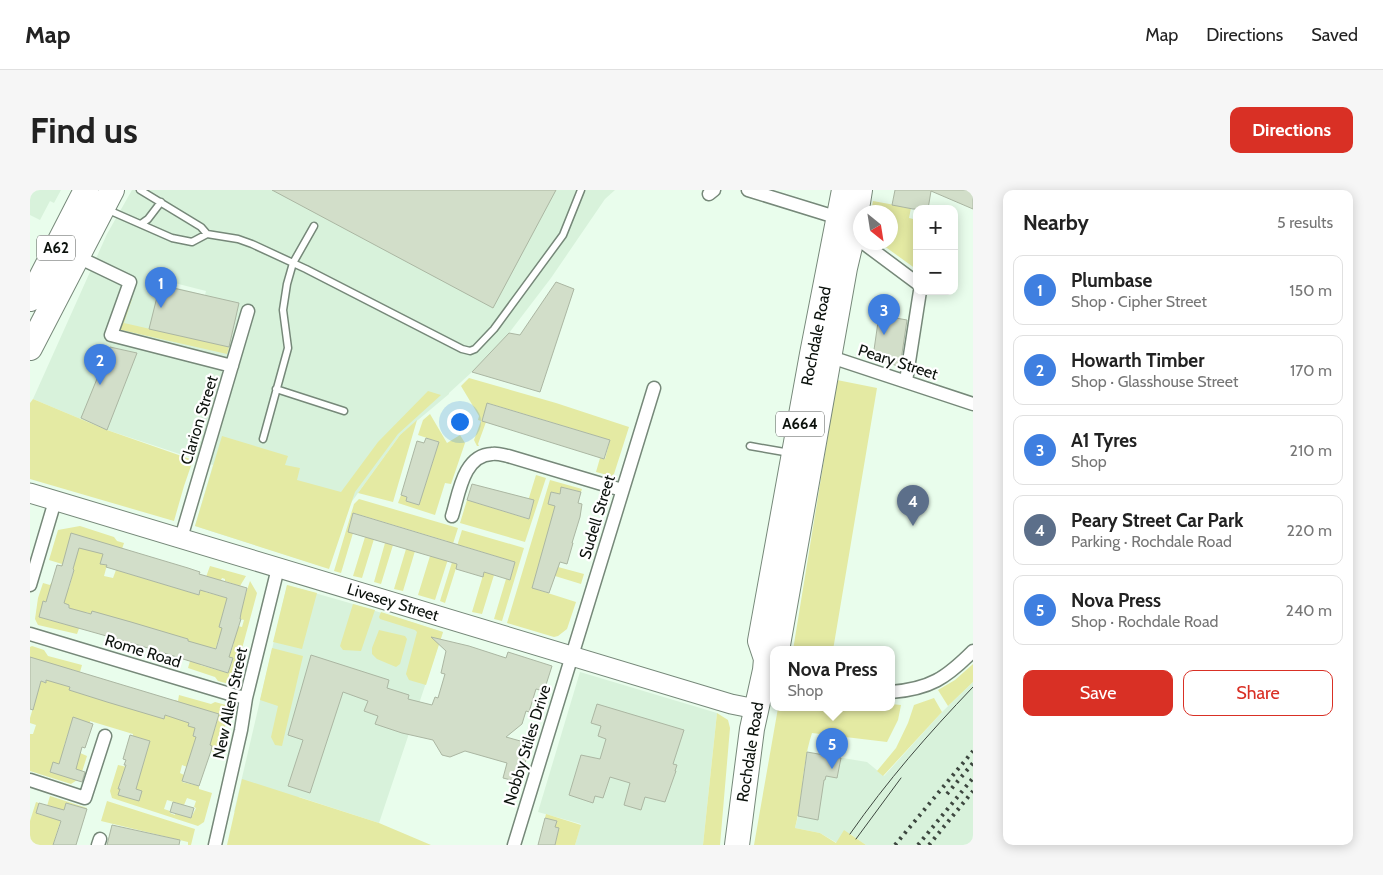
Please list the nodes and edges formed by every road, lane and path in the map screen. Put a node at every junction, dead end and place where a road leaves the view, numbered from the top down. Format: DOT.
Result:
graph roads {
  1 [pos="140,190"];
  2 [pos="581,190"];
  3 [pos="748,190"];
  4 [pos="844,190"];
  5 [pos="860,190"];
  6 [pos="95,198"];
  7 [pos="161,202"];
  8 [pos="858,205"];
  9 [pos="141,224"];
  10 [pos="314,226"];
  11 [pos="207,234"];
  12 [pos="853,235"];
  13 [pos="873,250"];
  14 [pos="78,257"];
  15 [pos="293,263"];
  16 [pos="913,280"];
  17 [pos="919,295"];
  18 [pos="30,299"];
  19 [pos="248,311"];
  20 [pos="30,348"];
  21 [pos="821,356"];
  22 [pos="232,366"];
  23 [pos="906,381"];
  24 [pos="654,388"];
  25 [pos="276,389"];
  26 [pos="973,404"];
  27 [pos="344,411"];
  28 [pos="263,439"];
  29 [pos="750,446"];
  30 [pos="803,455"];
  31 [pos="622,490"];
  32 [pos="30,493"];
  33 [pos="55,501"];
  34 [pos="452,516"];
  35 [pos="181,538"];
  36 [pos="278,568"];
  37 [pos="30,585"];
  38 [pos="30,634"];
  39 [pos="973,651"];
  40 [pos="571,655"];
  41 [pos="768,667"];
  42 [pos="895,692"];
  43 [pos="246,698"];
  44 [pos="756,709"];
  45 [pos="105,736"];
  46 [pos="30,780"];
  47 [pos="215,845"];
  48 [pos="514,845"];
  49 [pos="737,845"];
  1 -- 7 [label="lane"];
  2 -- 15 [label="lane"];
  3 -- 12 [label="street"];
  4 -- 12 [label="highway, Rochdale Road / A664"];
  5 -- 8 [label="highway, Rochdale Road / A664"];
  6 -- 9 [label="lane"];
  6 -- 14 [label="highway, A62"];
  6 -- 18 [label="highway, A62"];
  7 -- 9 [label="lane"];
  7 -- 11 [label="lane"];
  9 -- 11 [label="lane"];
  10 -- 15 [label="lane"];
  11 -- 15 [label="lane"];
  12 -- 21 [label="highway, Rochdale Road / A664"];
  13 -- 16 [label="street"];
  14 -- 20 [label="highway, A62"];
  14 -- 22 [label="street"];
  15 -- 25 [label="lane"];
  17 -- 23 [label="street"];
  19 -- 22 [label="street, Clarion Street"];
  21 -- 23 [label="street, Peary Street"];
  21 -- 30 [label="highway, Rochdale Road / A664"];
  22 -- 35 [label="street, Clarion Street"];
  23 -- 26 [label="street, Peary Street"];
  24 -- 31 [label="street, Sudell Street"];
  25 -- 27 [label="lane"];
  25 -- 28 [label="lane"];
  29 -- 30 [label="lane"];
  30 -- 41 [label="highway, Rochdale Road / A664"];
  31 -- 34 [label="street"];
  31 -- 40 [label="street, Sudell Street"];
  32 -- 33 [label="street, Livesey Street"];
  33 -- 35 [label="street, Livesey Street"];
  33 -- 37 [label="street"];
  35 -- 36 [label="street, Livesey Street"];
  36 -- 40 [label="street, Livesey Street"];
  36 -- 43 [label="street, New Allen Street"];
  38 -- 43 [label="street, Rome Road"];
  39 -- 42 [label="street"];
  40 -- 44 [label="street, Livesey Street"];
  40 -- 48 [label="street, Nobby Stiles Drive"];
  41 -- 44 [label="highway, Rochdale Road / A664"];
  43 -- 47 [label="street, New Allen Street"];
  44 -- 49 [label="highway, Rochdale Road / A664"];
  45 -- 46 [label="street"];
}
